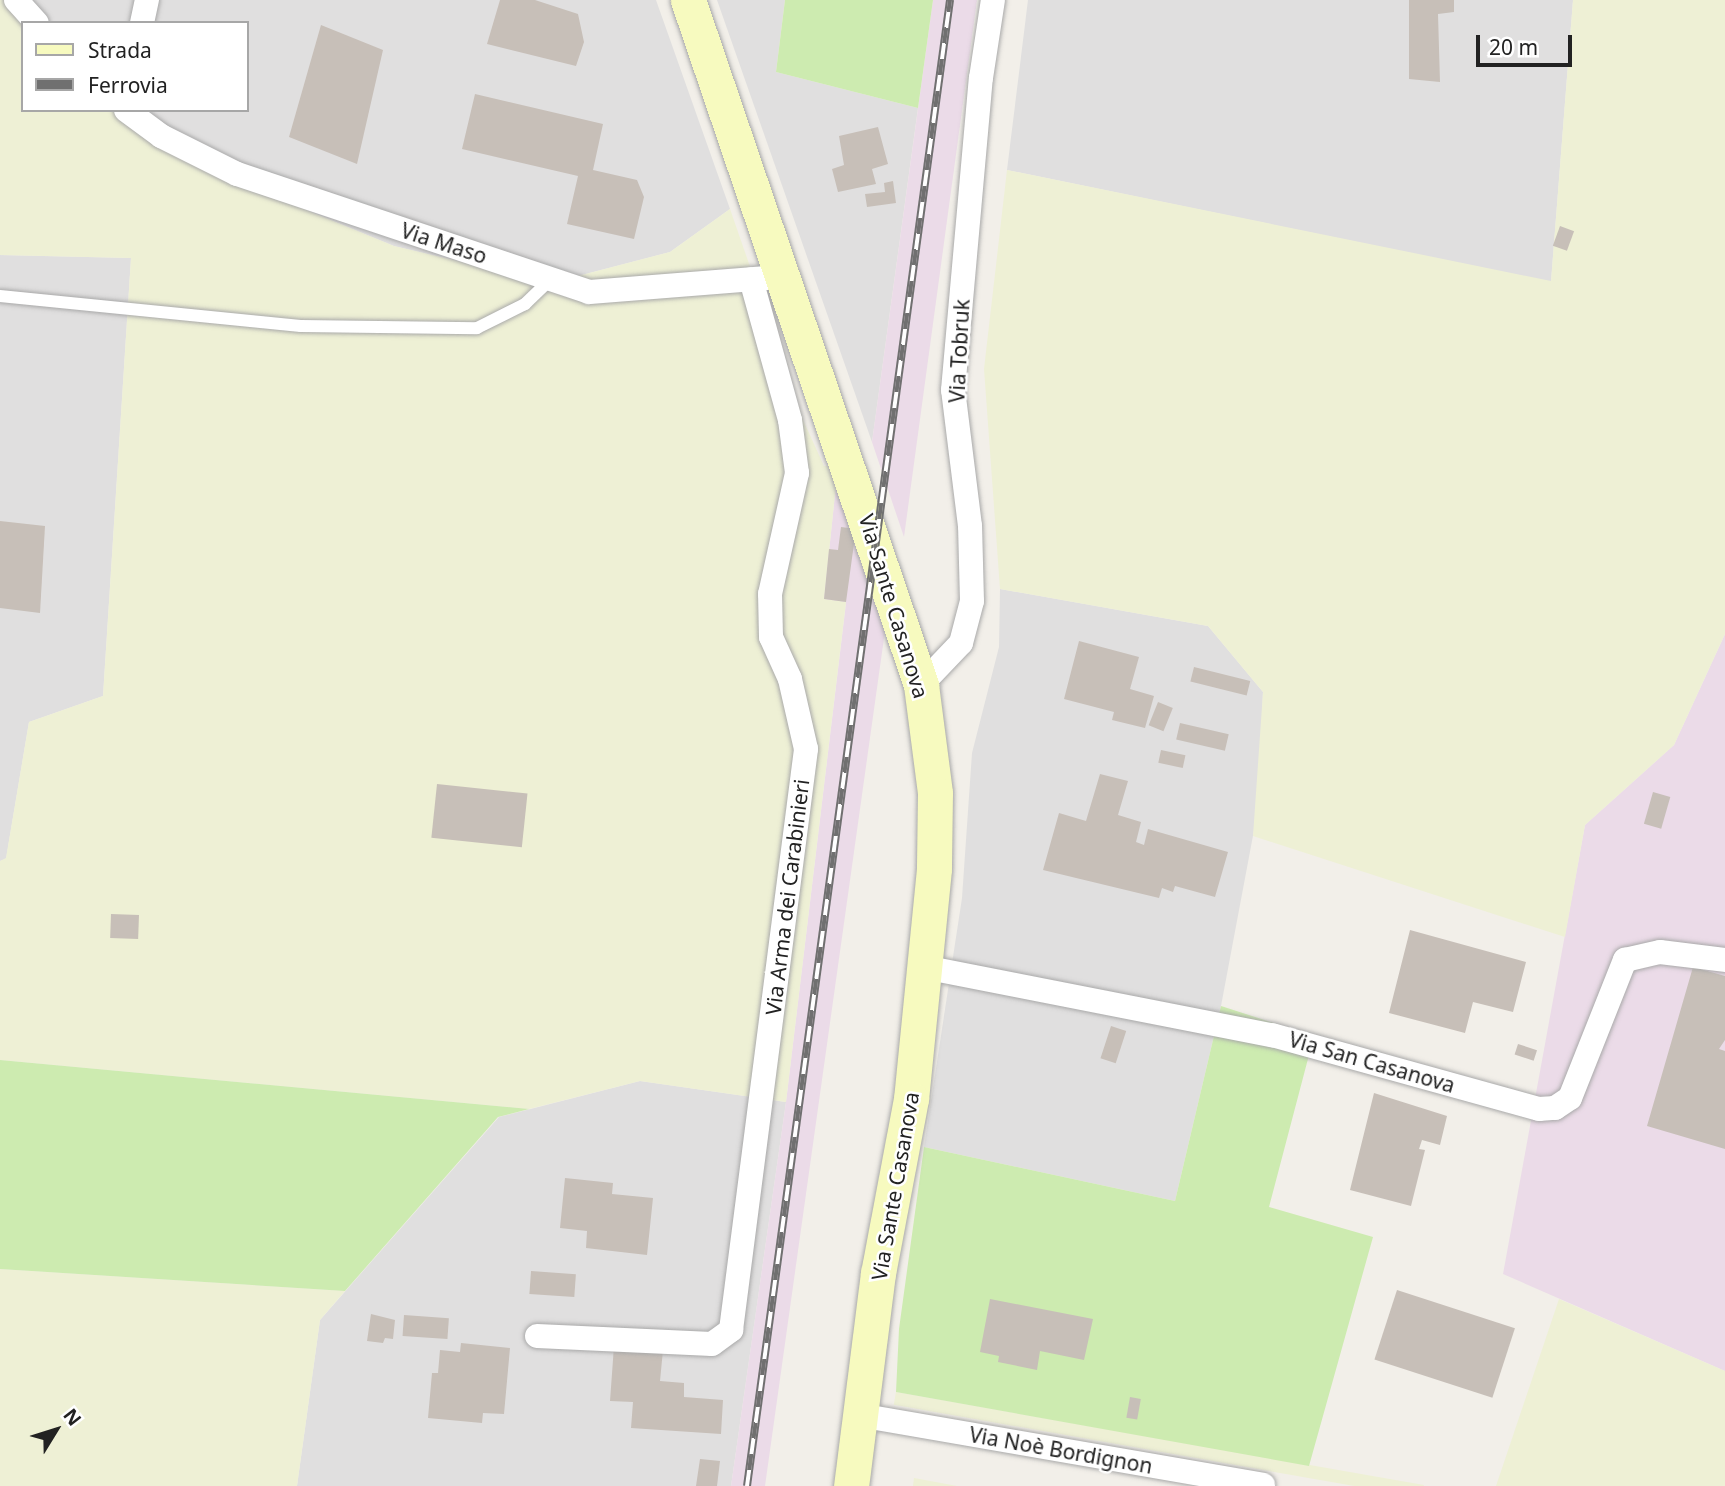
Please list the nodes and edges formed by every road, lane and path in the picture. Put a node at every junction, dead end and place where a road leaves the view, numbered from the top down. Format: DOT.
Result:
graph roads {
  1 [pos="16,0"];
  2 [pos="147,0"];
  3 [pos="688,0"];
  4 [pos="993,0"];
  5 [pos="35,21"];
  6 [pos="142,21"];
  7 [pos="129,112"];
  8 [pos="767,278"];
  9 [pos="551,279"];
  10 [pos="0,296"];
  11 [pos="920,685"];
  12 [pos="1725,960"];
  13 [pos="924,967"];
  14 [pos="537,1336"];
  15 [pos="859,1415"];
  16 [pos="1263,1485"];
  17 [pos="851,1486"];
  1 -- 5 [label="street"];
  2 -- 6 [label="street"];
  3 -- 8 [label="main road, Via Sante Casanova"];
  4 -- 11 [label="street, Via Tobruk"];
  7 -- 9 [label="street, Via Maso"];
  8 -- 9 [label="street, Via Maso"];
  8 -- 11 [label="main road, Via Sante Casanova"];
  8 -- 14 [label="street, Via Arma dei Carabinieri"];
  9 -- 10 [label="lane"];
  11 -- 13 [label="main road, Via Sante Casanova"];
  12 -- 13 [label="street, Via San Casanova"];
  13 -- 15 [label="main road, Via Sante Casanova"];
  15 -- 16 [label="street, Via Noè Bordignon"];
  15 -- 17 [label="main road, Via Sante Casanova"];
}
